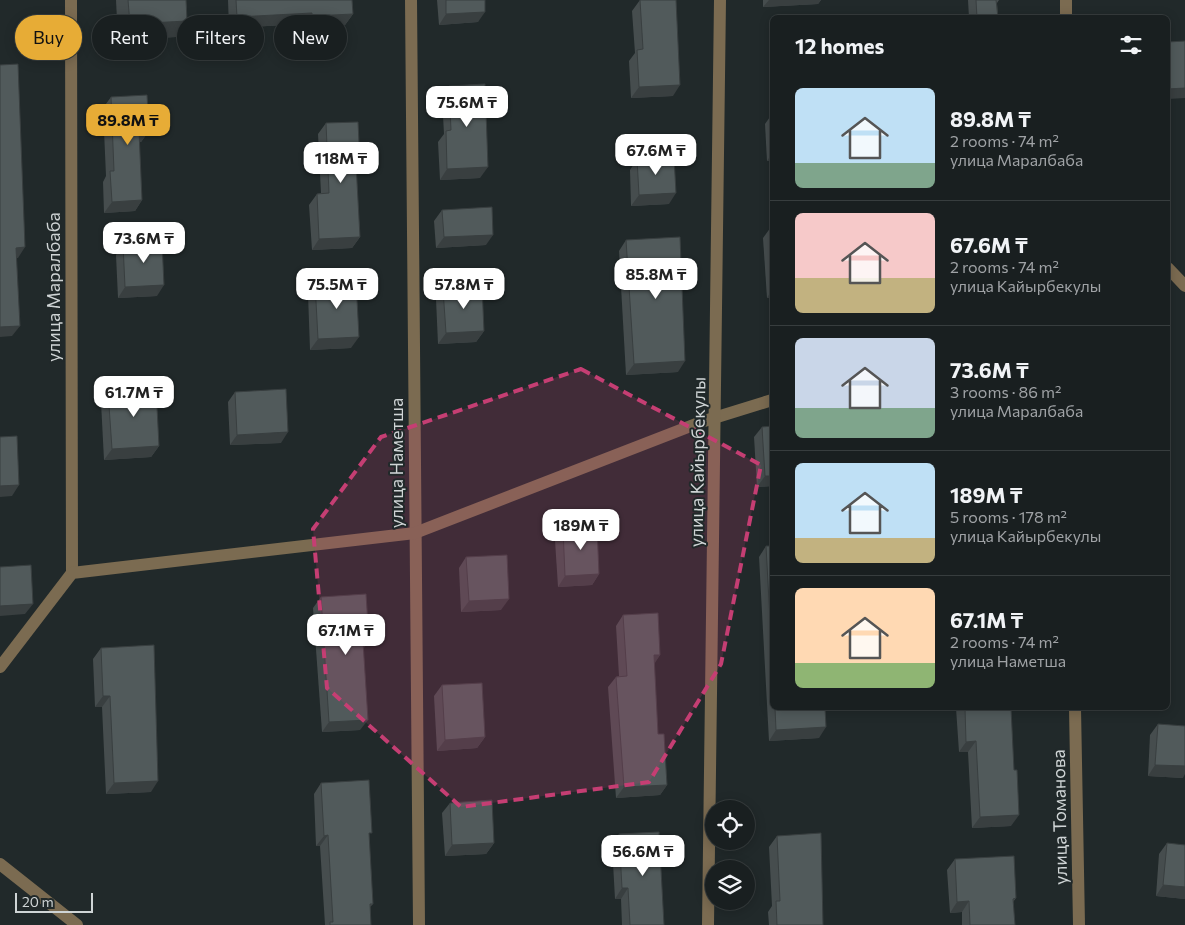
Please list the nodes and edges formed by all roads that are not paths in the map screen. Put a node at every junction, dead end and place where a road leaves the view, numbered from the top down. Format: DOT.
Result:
graph roads {
  1 [pos="71,0"];
  2 [pos="411,0"];
  3 [pos="720,0"];
  4 [pos="1066,0"];
  5 [pos="1066,15"];
  6 [pos="1170,270"];
  7 [pos="1185,286"];
  8 [pos="770,401"];
  9 [pos="716,417"];
  10 [pos="415,533"];
  11 [pos="72,573"];
  12 [pos="0,667"];
  13 [pos="1075,710"];
  14 [pos="0,864"];
  15 [pos="78,925"];
  16 [pos="419,925"];
  17 [pos="708,925"];
  18 [pos="1080,925"];
  1 -- 11 [label="street, улица Маралбаба"];
  2 -- 10 [label="street, улица Наметша"];
  3 -- 9 [label="street, улица Кайырбекулы"];
  4 -- 5 [label="street"];
  6 -- 7 [label="street"];
  8 -- 9 [label="street"];
  9 -- 10 [label="street"];
  9 -- 17 [label="street, улица Кайырбекулы"];
  10 -- 11 [label="street"];
  10 -- 16 [label="street, улица Наметша"];
  11 -- 12 [label="street"];
  13 -- 18 [label="street, улица Томанова"];
  14 -- 15 [label="street"];
}
